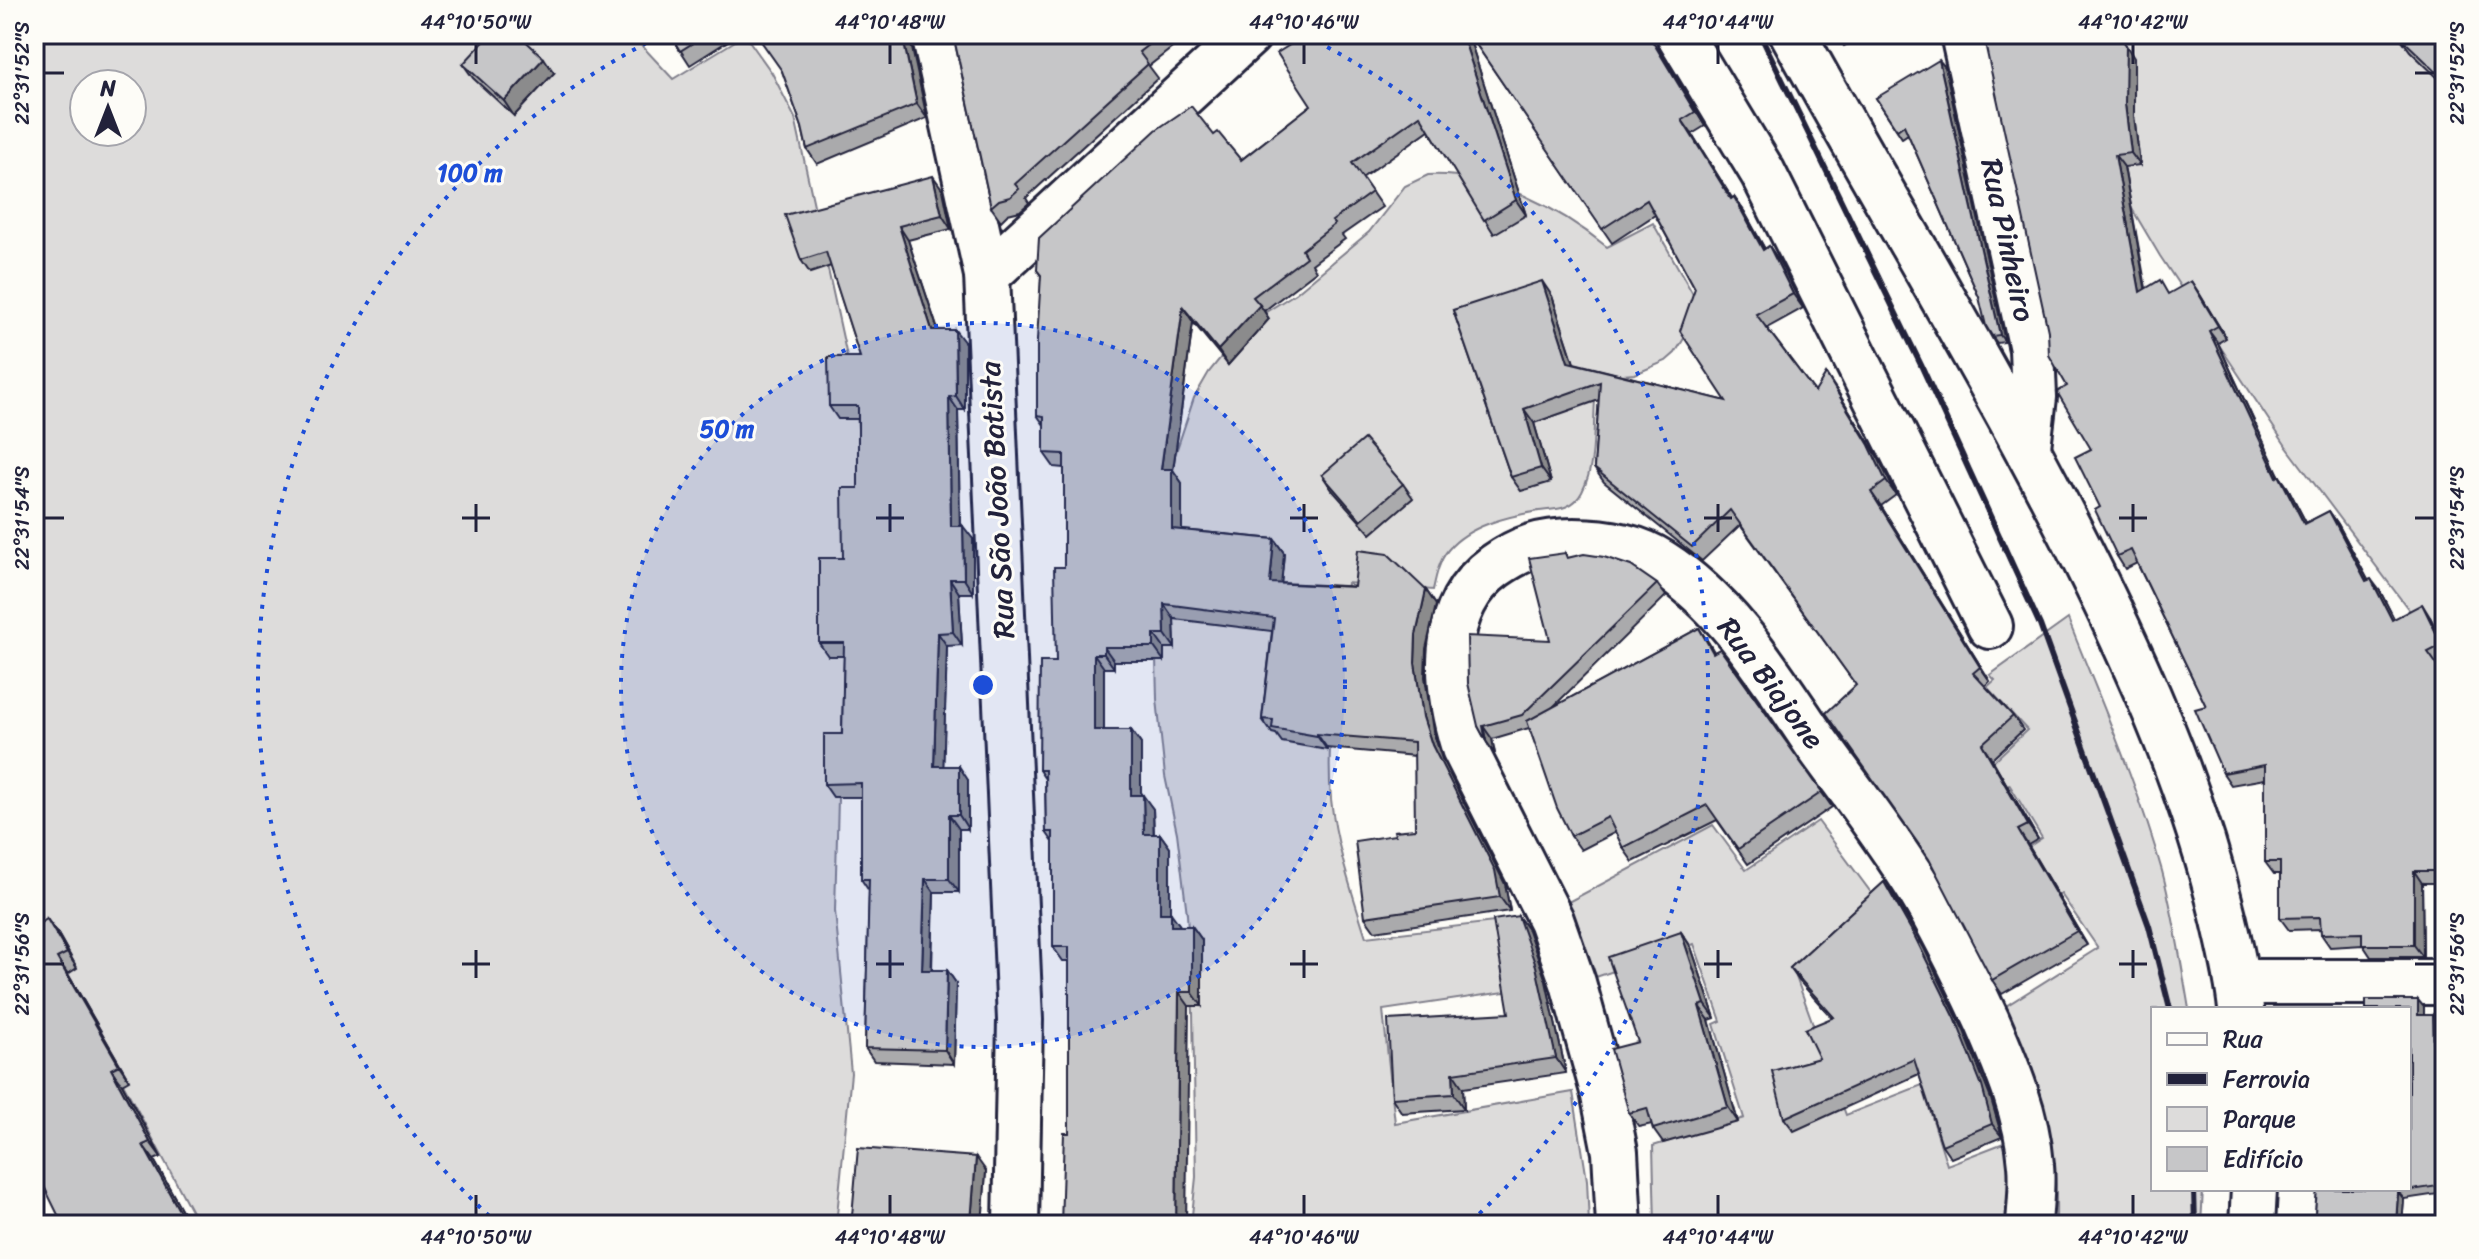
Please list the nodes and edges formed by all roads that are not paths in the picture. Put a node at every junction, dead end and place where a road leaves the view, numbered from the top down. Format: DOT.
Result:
graph roads {
  1 [pos="934,34"];
  2 [pos="1249,34"];
  3 [pos="1679,34"];
  4 [pos="1793,34"];
  5 [pos="1963,34"];
  6 [pos="987,275"];
  7 [pos="2028,447"];
  8 [pos="1990,626"];
  9 [pos="2445,982"];
  10 [pos="2240,995"];
  11 [pos="2254,1191"];
  12 [pos="1016,1225"];
  13 [pos="1619,1225"];
  14 [pos="2029,1225"];
  15 [pos="2252,1225"];
  1 -- 6 [label="street, Rua São João Batista"];
  2 -- 6 [label="street"];
  3 -- 8 [label="street"];
  4 -- 7 [label="street"];
  5 -- 7 [label="street, Rua Pinheiro"];
  6 -- 12 [label="street, Rua São João Batista"];
  7 -- 10 [label="street"];
  9 -- 10 [label="street"];
  11 -- 15 [label="street"];
  13 -- 14 [label="street, Rua Biajone"];
}
